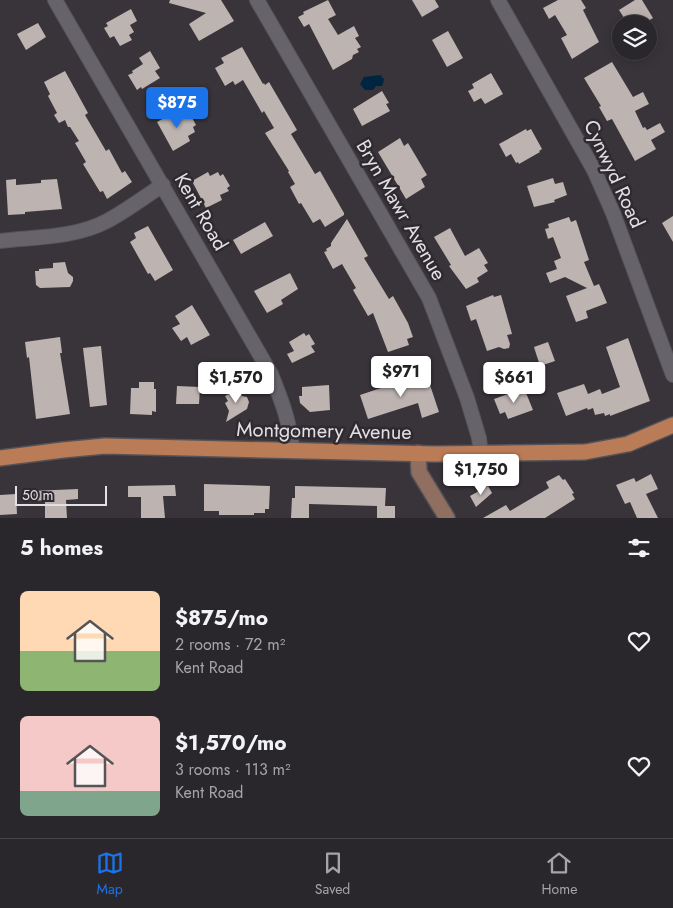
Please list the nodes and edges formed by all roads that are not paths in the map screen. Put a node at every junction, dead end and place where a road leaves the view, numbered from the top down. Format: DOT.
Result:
graph roads {
  1 [pos="55,0"];
  2 [pos="257,0"];
  3 [pos="498,0"];
  4 [pos="163,185"];
  5 [pos="0,241"];
  6 [pos="673,375"];
  7 [pos="673,426"];
  8 [pos="292,451"];
  9 [pos="481,453"];
  10 [pos="418,454"];
  11 [pos="0,458"];
  12 [pos="447,518"];
  1 -- 4 [label="street, Kent Road"];
  2 -- 9 [label="street, Bryn Mawr Avenue"];
  3 -- 6 [label="street, Cynwyd Road"];
  4 -- 5 [label="street"];
  4 -- 8 [label="street, Kent Road"];
  7 -- 9 [label="main road, Montgomery Avenue"];
  8 -- 10 [label="main road, Montgomery Avenue"];
  8 -- 11 [label="main road, Montgomery Avenue"];
  9 -- 10 [label="main road, Montgomery Avenue"];
  10 -- 12 [label="street"];
}
